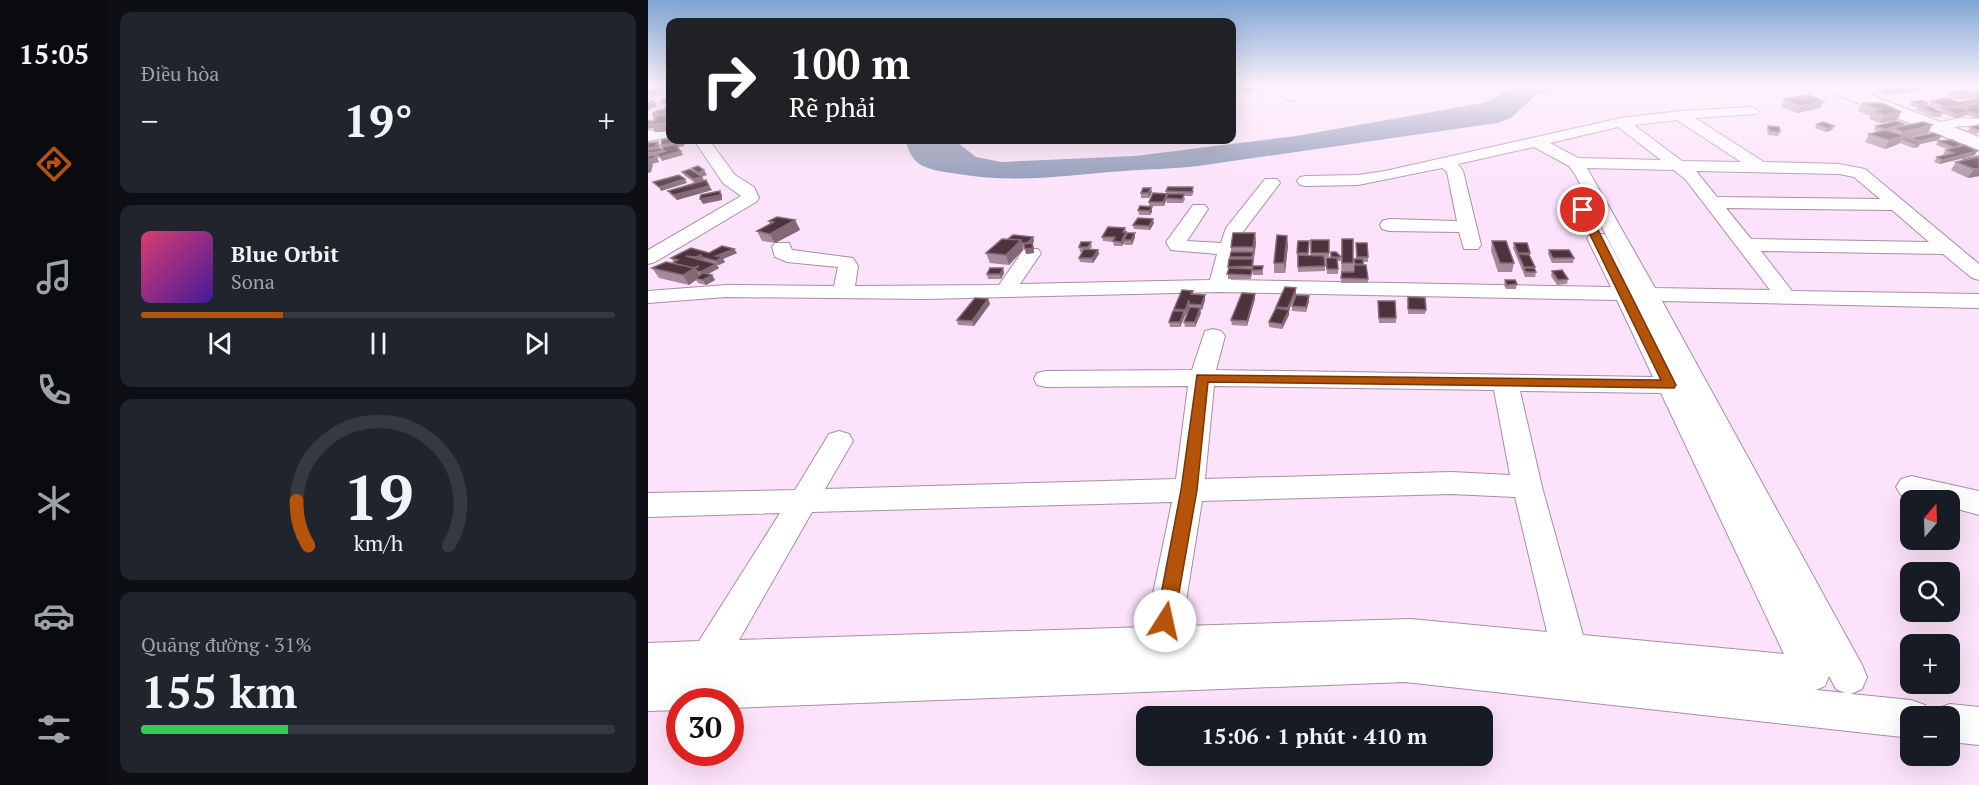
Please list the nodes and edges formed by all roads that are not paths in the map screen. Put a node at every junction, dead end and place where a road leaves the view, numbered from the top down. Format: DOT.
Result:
graph roads {
  1 [pos="1618,123"];
  2 [pos="1622,123"];
  3 [pos="1692,123"];
  4 [pos="1924,123"];
  5 [pos="1940,123"];
  6 [pos="1957,123"];
  7 [pos="1946,125"];
  8 [pos="666,134"];
  9 [pos="648,136"];
  10 [pos="1979,138"];
  11 [pos="705,144"];
  12 [pos="1529,144"];
  13 [pos="1979,144"];
  14 [pos="1445,162"];
  15 [pos="1575,163"];
  16 [pos="1679,166"];
  17 [pos="1760,167"];
  18 [pos="1306,181"];
  19 [pos="1271,183"];
  20 [pos="1712,202"];
  21 [pos="1898,206"];
  22 [pos="1199,209"];
  23 [pos="1389,225"];
  24 [pos="1745,245"];
  25 [pos="782,248"];
  26 [pos="1228,249"];
  27 [pos="1948,249"];
  28 [pos="1031,254"];
  29 [pos="648,258"];
  30 [pos="648,273"];
  31 [pos="1979,274"];
  32 [pos="1219,286"];
  33 [pos="1005,291"];
  34 [pos="843,293"];
  35 [pos="674,294"];
  36 [pos="1636,294"];
  37 [pos="648,297"];
  38 [pos="1786,297"];
  39 [pos="1979,301"];
  40 [pos="1213,336"];
  41 [pos="1202,378"];
  42 [pos="1046,379"];
  43 [pos="1505,382"];
  44 [pos="1670,385"];
  45 [pos="839,441"];
  46 [pos="1527,487"];
  47 [pos="1911,487"];
  48 [pos="1189,490"];
  49 [pos="802,500"];
  50 [pos="1979,502"];
  51 [pos="648,505"];
  52 [pos="1161,643"];
  53 [pos="1569,651"];
  54 [pos="709,658"];
  55 [pos="648,660"];
  56 [pos="1849,677"];
  57 [pos="648,693"];
  58 [pos="1900,718"];
  59 [pos="1960,724"];
  60 [pos="1979,726"];
  1 -- 12 [label="street"];
  2 -- 16 [label="street"];
  3 -- 17 [label="street"];
  4 -- 13 [label="highway"];
  5 -- 7 [label="highway"];
  6 -- 7 [label="street"];
  7 -- 10 [label="highway"];
  8 -- 9 [label="street"];
  11 -- 29 [label="street"];
  12 -- 14 [label="street"];
  12 -- 15 [label="street"];
  12 -- 36 [label="street"];
  14 -- 18 [label="street"];
  14 -- 23 [label="street"];
  15 -- 16 [label="street"];
  15 -- 36 [label="street"];
  16 -- 17 [label="street"];
  16 -- 20 [label="street"];
  17 -- 21 [label="street"];
  19 -- 26 [label="street"];
  20 -- 21 [label="street"];
  20 -- 24 [label="street"];
  21 -- 27 [label="street"];
  22 -- 26 [label="street"];
  24 -- 27 [label="street"];
  24 -- 38 [label="street"];
  25 -- 34 [label="street"];
  26 -- 32 [label="street"];
  27 -- 31 [label="street"];
  28 -- 33 [label="street"];
  30 -- 35 [label="street"];
  32 -- 33 [label="street"];
  32 -- 36 [label="street"];
  33 -- 34 [label="street"];
  34 -- 35 [label="street"];
  35 -- 37 [label="street"];
  36 -- 38 [label="street"];
  36 -- 44 [label="street"];
  36 -- 56 [label="street"];
  38 -- 39 [label="street"];
  40 -- 41 [label="street"];
  41 -- 42 [label="street"];
  41 -- 43 [label="street"];
  41 -- 48 [label="street"];
  43 -- 44 [label="street"];
  43 -- 46 [label="street"];
  44 -- 53 [label="street"];
  45 -- 49 [label="street"];
  46 -- 48 [label="street"];
  46 -- 53 [label="street"];
  47 -- 50 [label="street"];
  48 -- 49 [label="street"];
  48 -- 52 [label="street"];
  49 -- 51 [label="street"];
  49 -- 54 [label="street"];
  52 -- 53 [label="street"];
  52 -- 54 [label="street"];
  54 -- 55 [label="street"];
  57 -- 58 [label="street"];
  59 -- 60 [label="street"];
}
